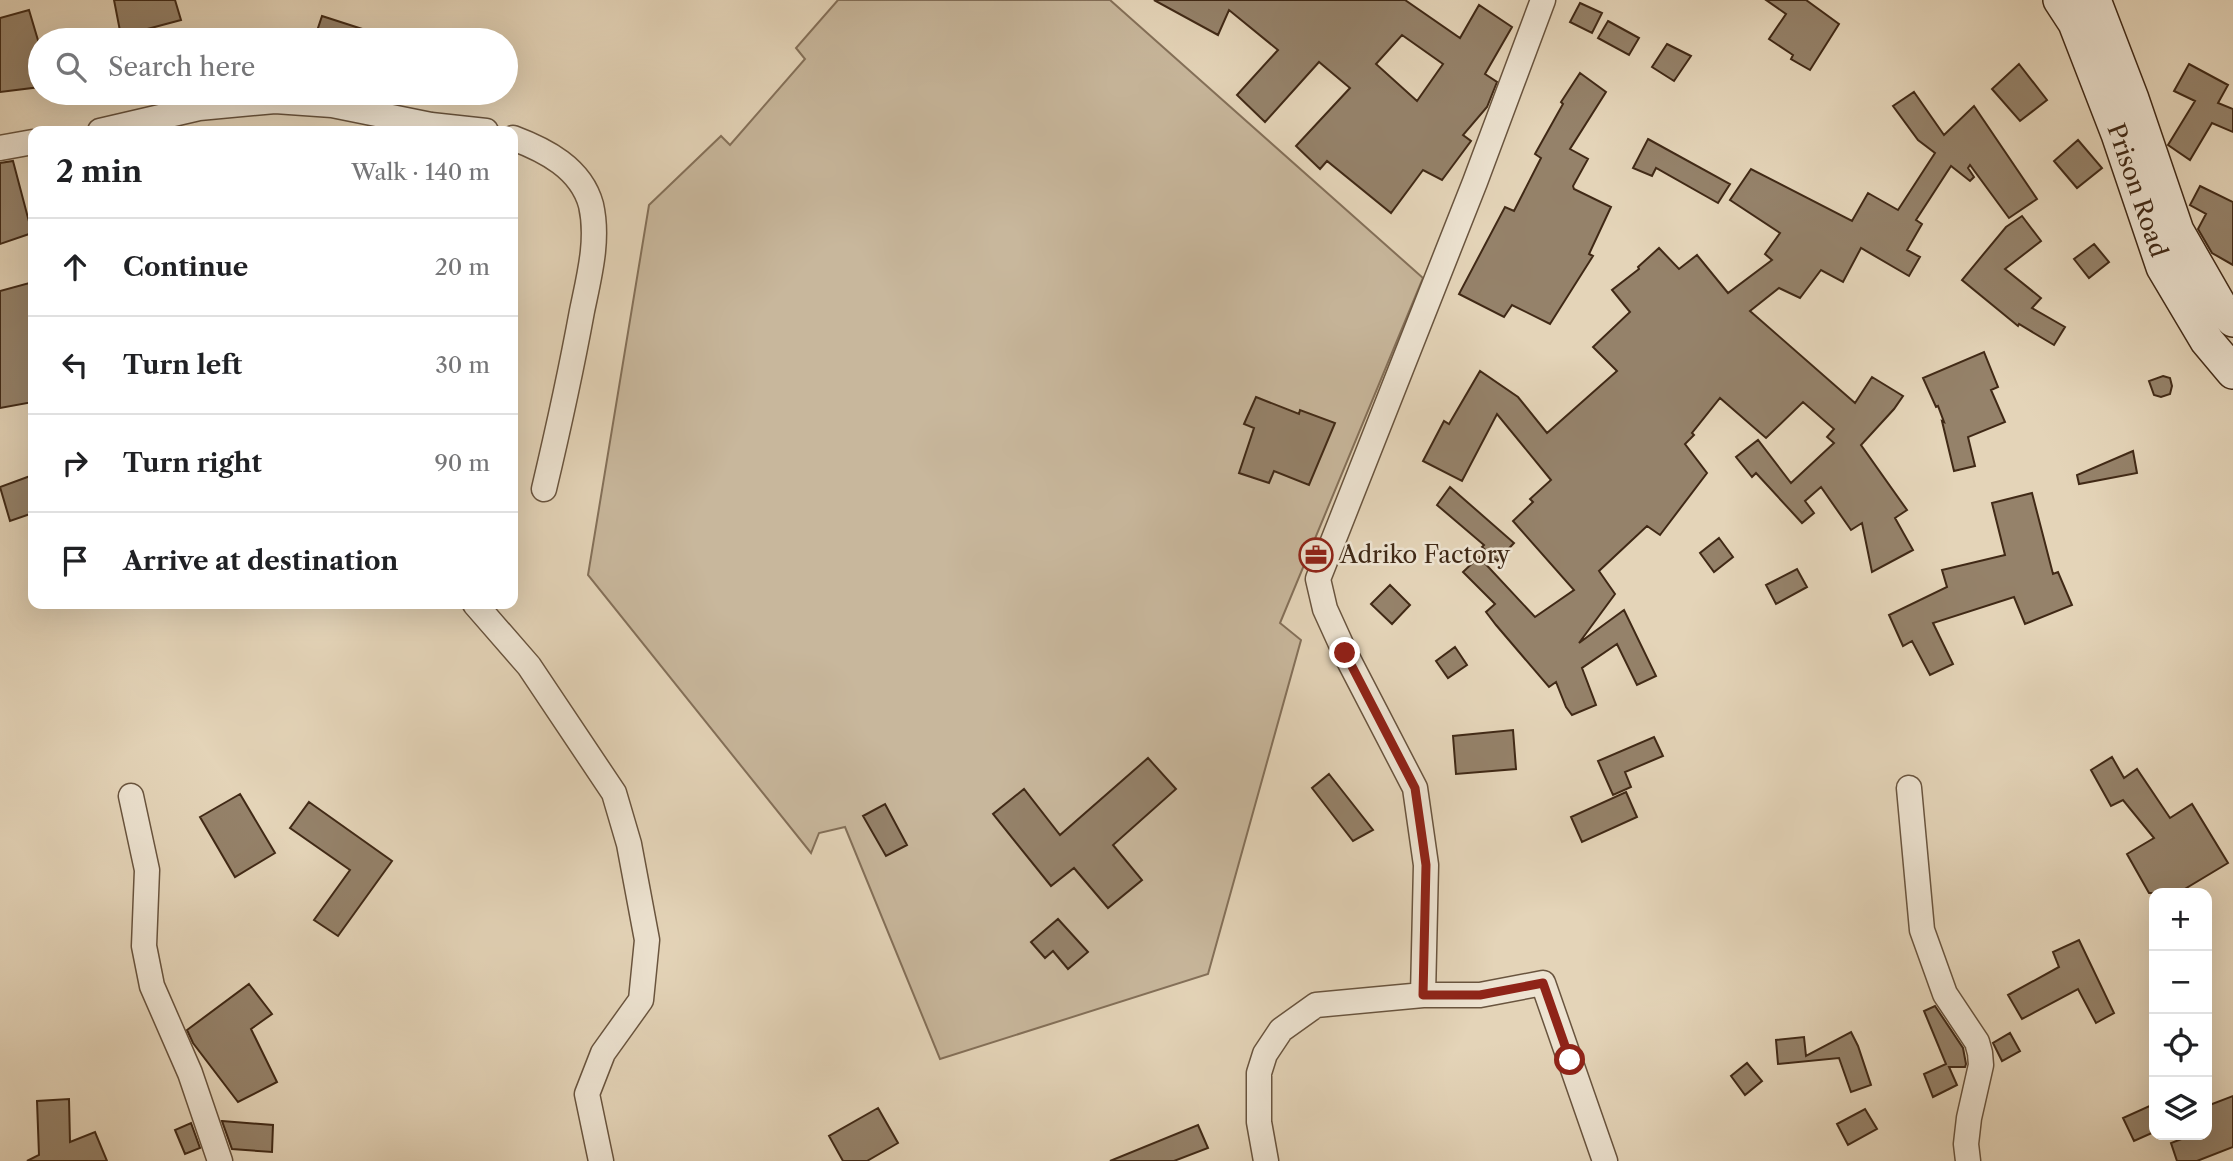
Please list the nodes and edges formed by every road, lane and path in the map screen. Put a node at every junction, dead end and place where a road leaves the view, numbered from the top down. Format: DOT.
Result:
graph roads {
  1 [pos="1543,0"];
  2 [pos="2060,0"];
  3 [pos="2094,0"];
  4 [pos="232,105"];
  5 [pos="321,105"];
  6 [pos="122,126"];
  7 [pos="440,126"];
  8 [pos="518,140"];
  9 [pos="28,143"];
  10 [pos="0,148"];
  11 [pos="2233,320"];
  12 [pos="2233,372"];
  13 [pos="544,489"];
  14 [pos="479,609"];
  15 [pos="1909,788"];
  16 [pos="131,796"];
  17 [pos="1423,995"];
  18 [pos="220,1161"];
  19 [pos="601,1161"];
  20 [pos="1266,1161"];
  21 [pos="1605,1161"];
  22 [pos="1968,1161"];
  1 -- 17 [label="street"];
  2 -- 12 [label="street, Prison Road"];
  3 -- 11 [label="street, Prison Road"];
  4 -- 6 [label="street"];
  5 -- 7 [label="street"];
  8 -- 13 [label="street"];
  9 -- 10 [label="street"];
  14 -- 19 [label="street"];
  15 -- 22 [label="street"];
  16 -- 18 [label="street"];
  17 -- 20 [label="street"];
  17 -- 21 [label="street"];
}
